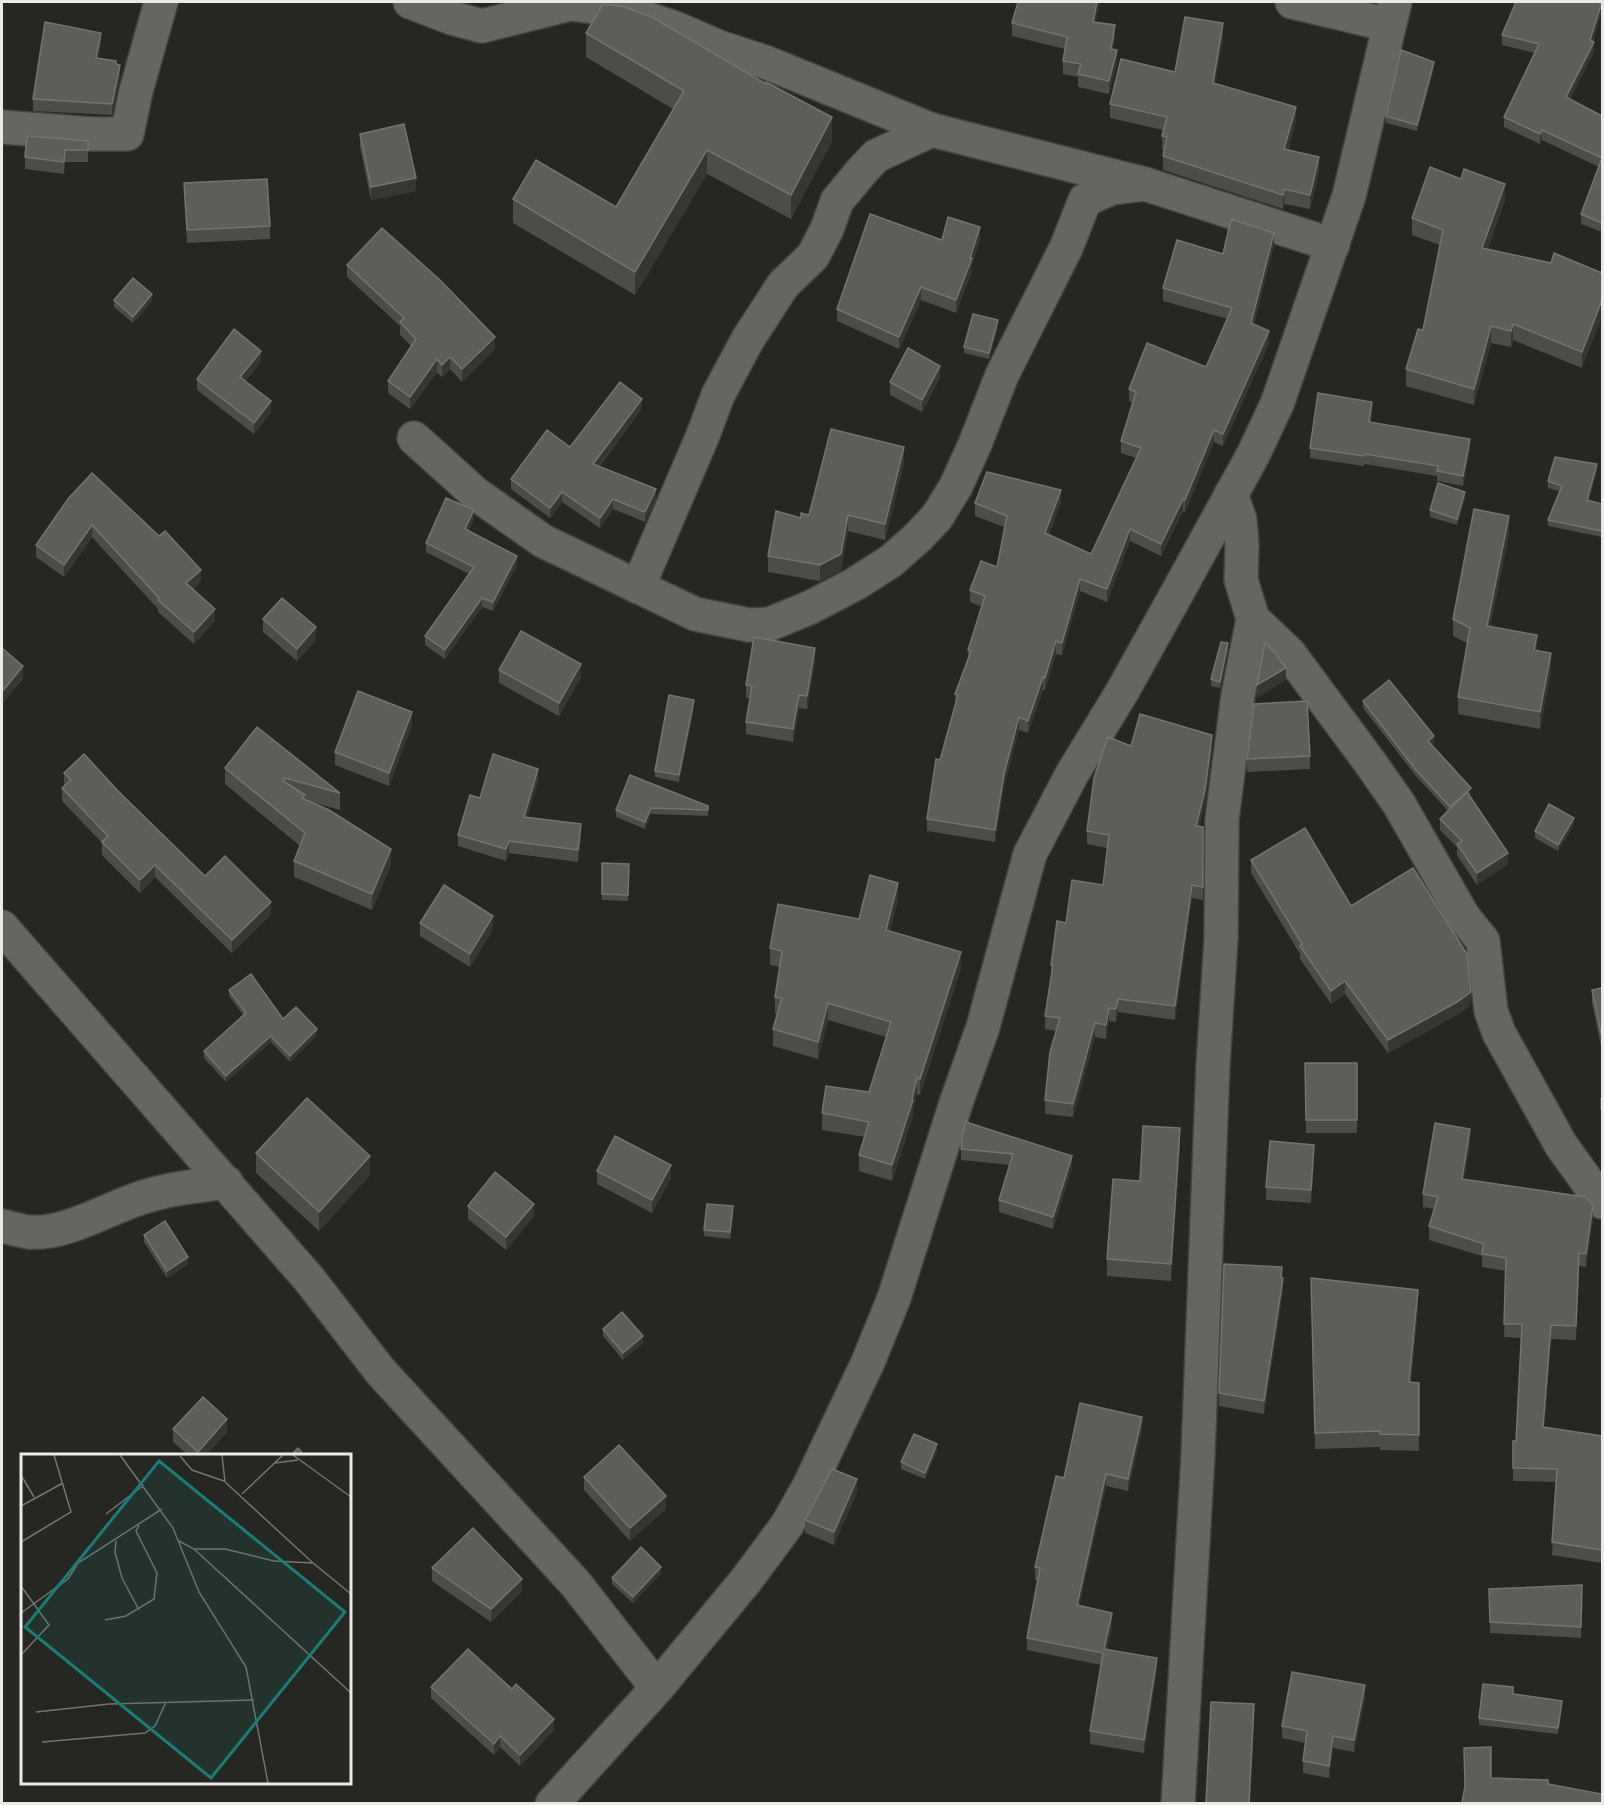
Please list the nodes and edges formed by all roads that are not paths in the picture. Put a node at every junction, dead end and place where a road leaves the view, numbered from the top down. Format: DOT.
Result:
graph roads {
  1 [pos="161,2"];
  2 [pos="410,2"];
  3 [pos="1292,2"];
  4 [pos="1392,13"];
  5 [pos="2,127"];
  6 [pos="932,130"];
  7 [pos="1145,184"];
  8 [pos="1333,245"];
  9 [pos="414,438"];
  10 [pos="1231,494"];
  11 [pos="638,587"];
  12 [pos="1253,619"];
  13 [pos="2,927"];
  14 [pos="226,1182"];
  15 [pos="1602,1202"];
  16 [pos="2,1226"];
  17 [pos="657,1688"];
  18 [pos="552,1803"];
  19 [pos="1178,1803"];
  1 -- 5 [label="street"];
  2 -- 6 [label="street"];
  3 -- 4 [label="street"];
  4 -- 8 [label="street"];
  6 -- 7 [label="street"];
  6 -- 11 [label="street"];
  7 -- 8 [label="street"];
  7 -- 11 [label="street"];
  8 -- 10 [label="street"];
  9 -- 11 [label="street"];
  10 -- 12 [label="street"];
  10 -- 17 [label="street"];
  12 -- 15 [label="street"];
  12 -- 19 [label="street"];
  13 -- 14 [label="street"];
  14 -- 16 [label="street"];
  14 -- 17 [label="street"];
  17 -- 18 [label="street"];
}
